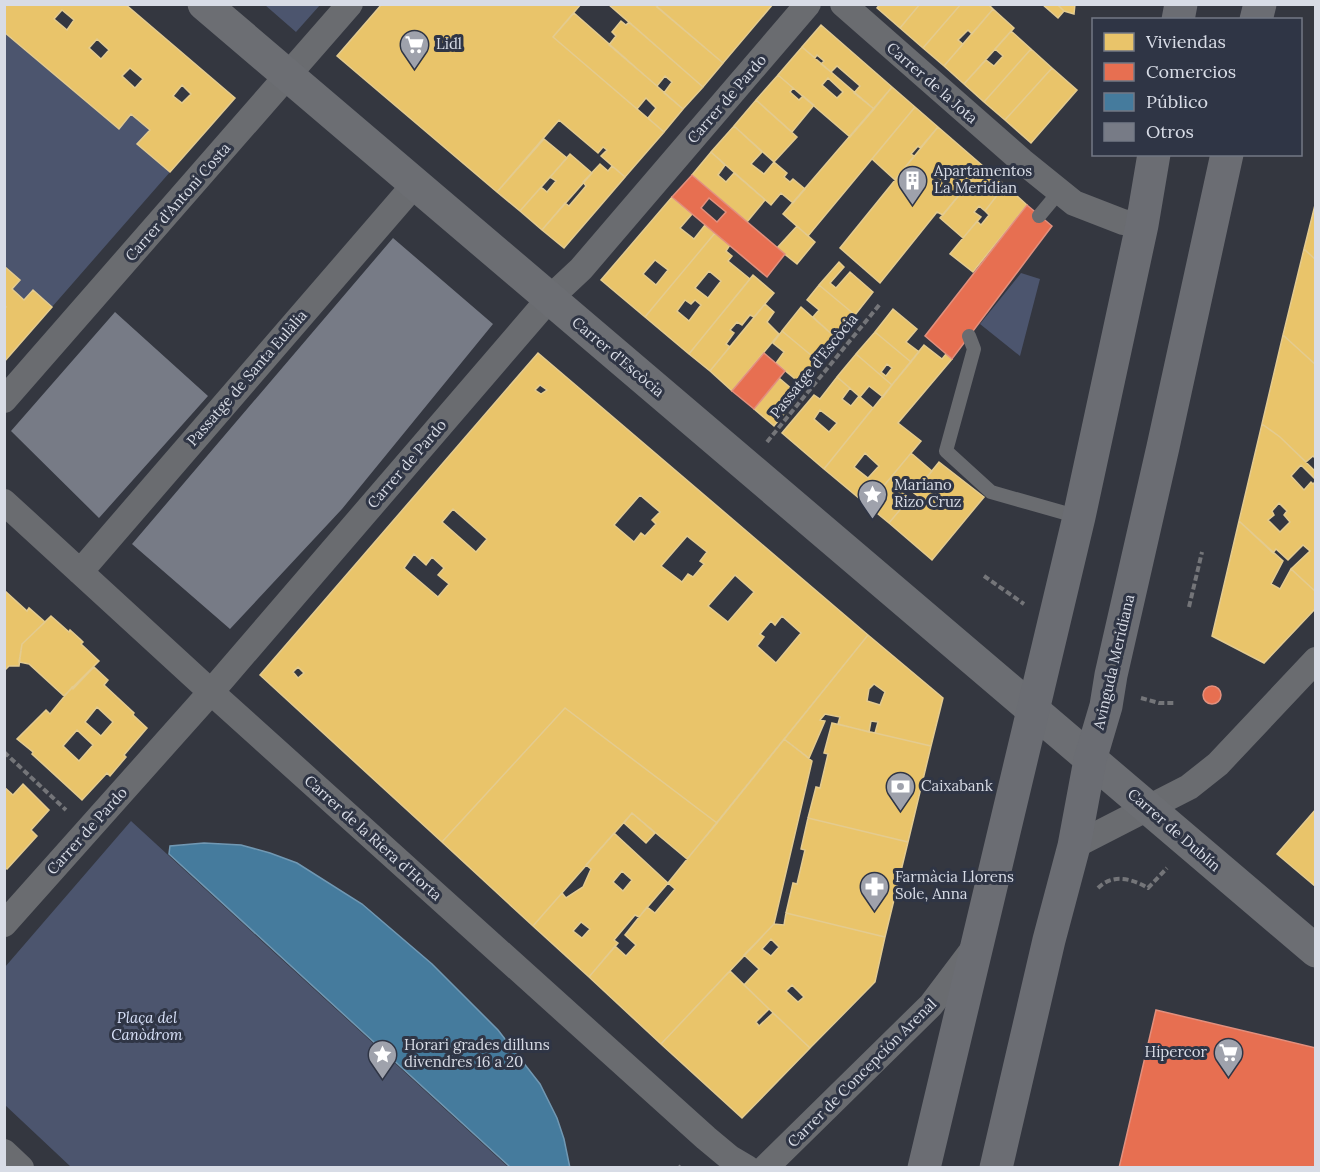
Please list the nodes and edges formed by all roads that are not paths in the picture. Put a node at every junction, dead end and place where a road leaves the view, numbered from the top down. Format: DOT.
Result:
graph roads {
  1 [pos="204,4"];
  2 [pos="350,4"];
  3 [pos="808,4"];
  4 [pos="843,4"];
  5 [pos="288,77"];
  6 [pos="1154,156"];
  7 [pos="1227,156"];
  8 [pos="415,184"];
  9 [pos="1066,198"];
  10 [pos="1040,216"];
  11 [pos="1142,225"];
  12 [pos="549,299"];
  13 [pos="969,336"];
  14 [pos="4,400"];
  15 [pos="4,502"];
  16 [pos="1079,516"];
  17 [pos="80,572"];
  18 [pos="1316,660"];
  19 [pos="211,692"];
  20 [pos="1032,709"];
  21 [pos="1090,760"];
  22 [pos="1148,808"];
  23 [pos="1074,846"];
  24 [pos="4,924"];
  25 [pos="976,946"];
  26 [pos="1316,951"];
  27 [pos="4,1152"];
  28 [pos="21,1167"];
  29 [pos="747,1167"];
  30 [pos="765,1167"];
  31 [pos="924,1167"];
  32 [pos="996,1167"];
  1 -- 5 [label="main road, Carrer d'Escòcia"];
  2 -- 5 [label="street, Carrer d'Antoni Costa"];
  3 -- 12 [label="street, Carrer de Pardo"];
  4 -- 9 [label="street, Carrer de la Jota"];
  5 -- 8 [label="main road, Carrer d'Escòcia"];
  5 -- 14 [label="street, Carrer d'Antoni Costa"];
  6 -- 11 [label="main road"];
  7 -- 21 [label="main road, Avinguda Meridiana"];
  8 -- 12 [label="main road, Carrer d'Escòcia"];
  8 -- 17 [label="street, Passatge de Santa Eulàlia"];
  9 -- 10 [label="lane"];
  9 -- 11 [label="street"];
  11 -- 16 [label="main road"];
  12 -- 19 [label="street, Carrer de Pardo"];
  12 -- 20 [label="main road, Carrer d'Escòcia"];
  13 -- 16 [label="lane"];
  15 -- 17 [label="street, Carrer de la Riera d'Horta"];
  16 -- 20 [label="main road"];
  17 -- 19 [label="street, Carrer de la Riera d'Horta"];
  18 -- 22 [label="street"];
  19 -- 24 [label="street, Carrer de Pardo"];
  19 -- 29 [label="street, Carrer de la Riera d'Horta"];
  20 -- 21 [label="main road, Carrer de Dublín"];
  20 -- 25 [label="main road"];
  21 -- 22 [label="main road, Carrer de Dublín"];
  21 -- 23 [label="main road, Avinguda Meridiana"];
  22 -- 23 [label="street"];
  22 -- 26 [label="main road, Carrer de Dublín"];
  23 -- 32 [label="main road, Avinguda Meridiana"];
  25 -- 30 [label="street, Carrer de Concepción Arenal"];
  25 -- 31 [label="main road"];
  27 -- 28 [label="street"];
}
